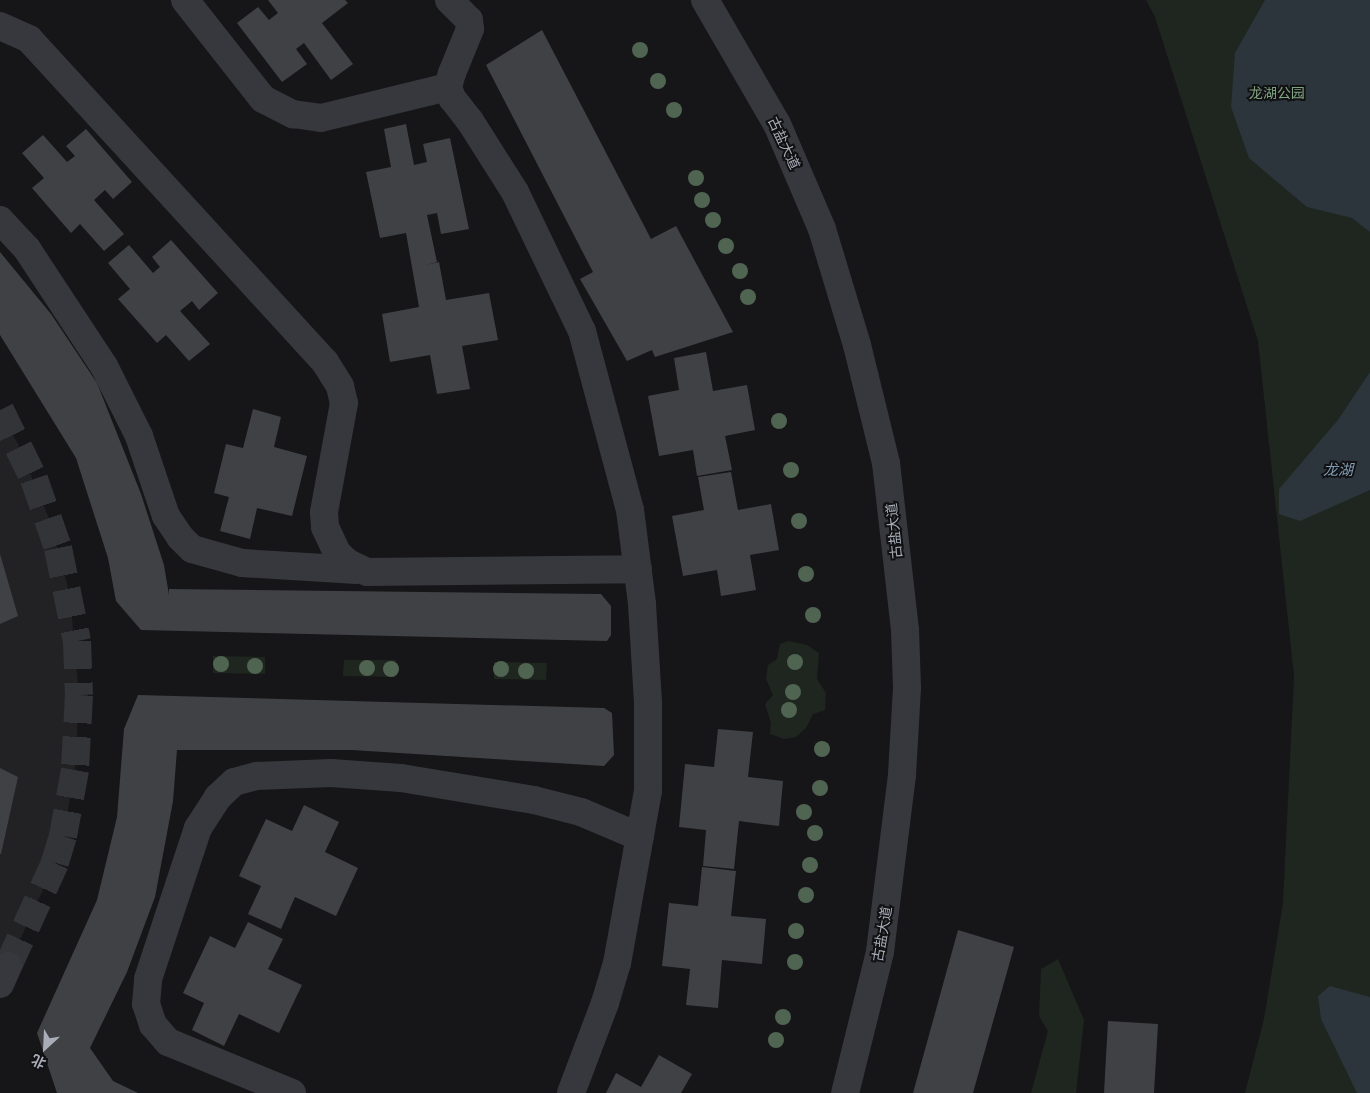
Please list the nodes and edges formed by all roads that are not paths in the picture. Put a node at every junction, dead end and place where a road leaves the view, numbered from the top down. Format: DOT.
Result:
graph roads {
  1 [pos="185,0"];
  2 [pos="449,0"];
  3 [pos="705,0"];
  4 [pos="0,26"];
  5 [pos="448,87"];
  6 [pos="0,220"];
  7 [pos="638,569"];
  8 [pos="358,570"];
  9 [pos="640,837"];
  10 [pos="292,1093"];
  11 [pos="571,1093"];
  12 [pos="845,1093"];
  1 -- 5 [label="street"];
  2 -- 5 [label="street"];
  3 -- 12 [label="street, 古盐大道"];
  4 -- 8 [label="street"];
  5 -- 7 [label="street"];
  6 -- 8 [label="street"];
  7 -- 8 [label="street"];
  7 -- 9 [label="street"];
  9 -- 10 [label="street"];
  9 -- 11 [label="street"];
}
